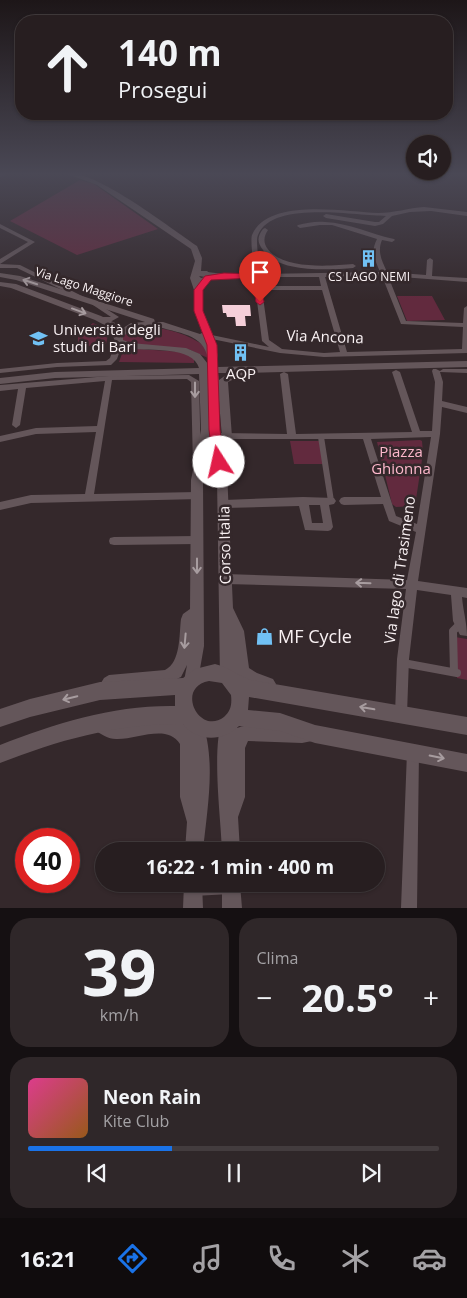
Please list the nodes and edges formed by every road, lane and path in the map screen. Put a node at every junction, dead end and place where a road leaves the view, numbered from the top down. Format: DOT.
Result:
graph roads {
  1 [pos="146,215"];
  2 [pos="286,215"];
  3 [pos="294,215"];
  4 [pos="326,215"];
  5 [pos="390,215"];
  6 [pos="0,226"];
  7 [pos="300,226"];
  8 [pos="380,239"];
  9 [pos="392,240"];
  10 [pos="266,251"];
  11 [pos="256,252"];
  12 [pos="1,259"];
  13 [pos="430,260"];
  14 [pos="199,264"];
  15 [pos="0,266"];
  16 [pos="18,266"];
  17 [pos="312,271"];
  18 [pos="321,274"];
  19 [pos="356,274"];
  20 [pos="383,274"];
  21 [pos="0,275"];
  22 [pos="256,275"];
  23 [pos="206,276"];
  24 [pos="195,277"];
  25 [pos="429,277"];
  26 [pos="467,280"];
  27 [pos="0,284"];
  28 [pos="258,288"];
  29 [pos="325,288"];
  30 [pos="198,290"];
  31 [pos="55,291"];
  32 [pos="44,298"];
  33 [pos="100,306"];
  34 [pos="467,308"];
  35 [pos="199,311"];
  36 [pos="98,318"];
  37 [pos="160,324"];
  38 [pos="205,326"];
  39 [pos="173,327"];
  40 [pos="467,329"];
  41 [pos="185,331"];
  42 [pos="209,336"];
  43 [pos="119,338"];
  44 [pos="231,341"];
  45 [pos="280,351"];
  46 [pos="466,353"];
  47 [pos="344,354"];
  48 [pos="213,355"];
  49 [pos="440,363"];
  50 [pos="467,364"];
  51 [pos="227,366"];
  52 [pos="377,366"];
  53 [pos="0,371"];
  54 [pos="467,371"];
  55 [pos="394,372"];
  56 [pos="284,374"];
  57 [pos="0,376"];
  58 [pos="109,378"];
  59 [pos="209,378"];
  60 [pos="0,381"];
  61 [pos="23,385"];
  62 [pos="0,388"];
  63 [pos="438,403"];
  64 [pos="467,410"];
  65 [pos="16,425"];
  66 [pos="101,429"];
  67 [pos="417,434"];
  68 [pos="436,434"];
  69 [pos="215,435"];
  70 [pos="366,436"];
  71 [pos="227,437"];
  72 [pos="292,437"];
  73 [pos="321,437"];
  74 [pos="0,439"];
  75 [pos="223,479"];
  76 [pos="197,480"];
  77 [pos="197,496"];
  78 [pos="89,498"];
  79 [pos="386,500"];
  80 [pos="327,501"];
  81 [pos="344,501"];
  82 [pos="303,502"];
  83 [pos="224,504"];
  84 [pos="0,506"];
  85 [pos="421,530"];
  86 [pos="197,540"];
  87 [pos="114,541"];
  88 [pos="225,579"];
  89 [pos="412,585"];
  90 [pos="462,592"];
  91 [pos="197,612"];
  92 [pos="464,627"];
  93 [pos="403,664"];
  94 [pos="235,677"];
  95 [pos="190,683"];
  96 [pos="100,691"];
  97 [pos="401,714"];
  98 [pos="0,718"];
  99 [pos="186,722"];
  100 [pos="235,725"];
  101 [pos="467,726"];
  102 [pos="413,752"];
  103 [pos="0,754"];
  104 [pos="467,763"];
  105 [pos="195,842"];
  106 [pos="231,842"];
  107 [pos="231,892"];
  108 [pos="232,908"];
  109 [pos="410,908"];
  1 -- 14 [label="street"];
  2 -- 11 [label="street"];
  3 -- 10 [label="street"];
  4 -- 5 [label="street"];
  6 -- 12 [label="street"];
  7 -- 8 [label="street"];
  8 -- 9 [label="street"];
  8 -- 20 [label="street"];
  10 -- 11 [label="street"];
  10 -- 17 [label="street"];
  11 -- 22 [label="street"];
  12 -- 16 [label="street"];
  13 -- 25 [label="street"];
  14 -- 23 [label="street"];
  14 -- 24 [label="street"];
  15 -- 16 [label="street"];
  16 -- 33 [label="street"];
  17 -- 18 [label="street"];
  17 -- 19 [label="street"];
  17 -- 22 [label="street"];
  18 -- 19 [label="street"];
  18 -- 29 [label="street"];
  19 -- 20 [label="street"];
  20 -- 25 [label="street"];
  20 -- 40 [label="street"];
  31 -- 21 [label="street, Via Lago Maggiore, one-way"];
  22 -- 23 [label="street"];
  22 -- 28 [label="street"];
  23 -- 24 [label="street"];
  23 -- 30 [label="street"];
  24 -- 30 [label="street, Corso Italia"];
  25 -- 26 [label="street"];
  27 -- 32 [label="street, Via Lago Maggiore"];
  28 -- 29 [label="street"];
  28 -- 45 [label="street"];
  29 -- 47 [label="street"];
  30 -- 35 [label="street, Corso Italia"];
  31 -- 32 [label="street"];
  31 -- 33 [label="street, Via Lago Maggiore"];
  32 -- 36 [label="street, Via Lago Maggiore, one-way"];
  33 -- 36 [label="street"];
  33 -- 37 [label="street, Via Lago Maggiore"];
  34 -- 40 [label="street"];
  35 -- 38 [label="street, Corso Italia"];
  35 -- 39 [label="street"];
  36 -- 43 [label="street, Via Lago Maggiore"];
  37 -- 39 [label="street"];
  37 -- 43 [label="street"];
  38 -- 42 [label="street, Corso Italia"];
  38 -- 44 [label="street"];
  39 -- 41 [label="street"];
  40 -- 46 [label="street"];
  41 -- 42 [label="street, Via Ancona"];
  41 -- 48 [label="street"];
  42 -- 44 [label="street, Via Ancona"];
  42 -- 48 [label="street, Corso Italia"];
  43 -- 53 [label="street"];
  43 -- 59 [label="street, Corso Italia"];
  44 -- 45 [label="street, Via Ancona"];
  45 -- 47 [label="street, Via Ancona"];
  46 -- 49 [label="street, Via Ancona"];
  47 -- 49 [label="street, Via Ancona"];
  48 -- 59 [label="street, Corso Italia"];
  49 -- 50 [label="street, Via Ancona"];
  49 -- 51 [label="street, Via Ancona"];
  49 -- 52 [label="street, Via Ancona"];
  49 -- 54 [label="street"];
  49 -- 55 [label="street, Via Ancona"];
  49 -- 63 [label="street, Via lago di Trasimeno"];
  51 -- 52 [label="street, Via Ancona"];
  51 -- 57 [label="street"];
  51 -- 60 [label="street"];
  52 -- 55 [label="street"];
  55 -- 56 [label="street, Via Ancona"];
  55 -- 67 [label="street"];
  56 -- 71 [label="street, Via Ancona"];
  56 -- 72 [label="street"];
  58 -- 61 [label="street"];
  58 -- 66 [label="street"];
  58 -- 76 [label="street, one-way"];
  59 -- 69 [label="street, Corso Italia"];
  59 -- 76 [label="street, Corso Italia"];
  61 -- 62 [label="street"];
  61 -- 65 [label="street"];
  63 -- 64 [label="street"];
  63 -- 68 [label="street, Via lago di Trasimeno"];
  66 -- 74 [label="street"];
  66 -- 78 [label="street"];
  67 -- 68 [label="street"];
  67 -- 70 [label="street"];
  68 -- 85 [label="street, Via lago di Trasimeno"];
  69 -- 71 [label="street"];
  69 -- 75 [label="street, Corso Italia"];
  70 -- 73 [label="street"];
  70 -- 79 [label="street"];
  71 -- 72 [label="street"];
  71 -- 75 [label="street, Via Ancona"];
  72 -- 73 [label="street"];
  73 -- 80 [label="street"];
  75 -- 83 [label="street, Corso Italia"];
  76 -- 77 [label="street, Corso Italia"];
  77 -- 78 [label="street"];
  77 -- 86 [label="street, Corso Italia"];
  78 -- 84 [label="street"];
  79 -- 81 [label="street"];
  79 -- 85 [label="street"];
  80 -- 82 [label="street, Corso Italia"];
  80 -- 82 [label="street"];
  82 -- 83 [label="street, Corso Italia"];
  83 -- 88 [label="street, Corso Italia"];
  85 -- 89 [label="street, Via lago di Trasimeno"];
  86 -- 87 [label="street, Corso Italia"];
  86 -- 91 [label="street, Corso Italia, one-way"];
  89 -- 88 [label="street, one-way"];
  88 -- 94 [label="street, Corso Italia"];
  89 -- 90 [label="street"];
  89 -- 93 [label="street, Via lago di Trasimeno"];
  90 -- 92 [label="street"];
  91 -- 95 [label="street, Corso Italia"];
  91 -- 96 [label="street, one-way"];
  92 -- 93 [label="street"];
  93 -- 97 [label="street, Via lago di Trasimeno"];
  94 -- 95 [label="main road"];
  97 -- 94 [label="main road, one-way"];
  94 -- 100 [label="main road"];
  95 -- 96 [label="main road"];
  95 -- 99 [label="main road"];
  96 -- 98 [label="main road, one-way"];
  97 -- 101 [label="main road"];
  99 -- 100 [label="main road"];
  99 -- 103 [label="main road"];
  99 -- 105 [label="street"];
  100 -- 102 [label="main road"];
  100 -- 106 [label="street"];
  102 -- 104 [label="main road, one-way"];
  102 -- 109 [label="street"];
  107 -- 108 [label="street"];
}
